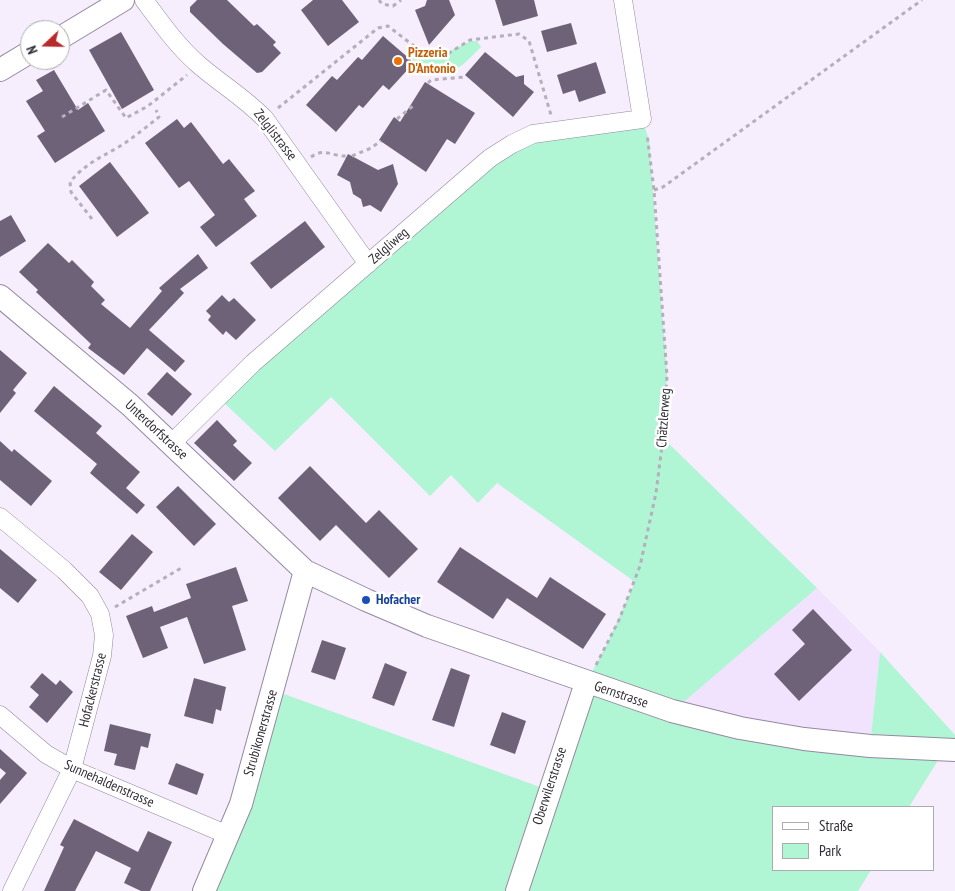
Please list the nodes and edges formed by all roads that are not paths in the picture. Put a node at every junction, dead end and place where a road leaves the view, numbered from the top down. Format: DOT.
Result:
graph roads {
  1 [pos="123,0"];
  2 [pos="144,0"];
  3 [pos="623,0"];
  4 [pos="70,32"];
  5 [pos="20,58"];
  6 [pos="0,70"];
  7 [pos="368,264"];
  8 [pos="0,296"];
  9 [pos="172,443"];
  10 [pos="0,517"];
  11 [pos="305,571"];
  12 [pos="586,683"];
  13 [pos="0,716"];
  14 [pos="955,750"];
  15 [pos="72,769"];
  16 [pos="228,835"];
  17 [pos="12,891"];
  18 [pos="204,891"];
  19 [pos="517,891"];
  1 -- 4 [label="street"];
  2 -- 7 [label="street, Zelglistrasse"];
  3 -- 7 [label="street, Zelgliweg"];
  5 -- 6 [label="street"];
  7 -- 9 [label="street, Zelgliweg"];
  8 -- 9 [label="street, Unterdorfstrasse"];
  9 -- 11 [label="street, Unterdorfstrasse"];
  10 -- 15 [label="street, Hofackerstrasse"];
  11 -- 12 [label="street, Gernstrasse"];
  11 -- 16 [label="street, Strubikonerstrasse"];
  12 -- 14 [label="street, Gernstrasse"];
  12 -- 19 [label="street, Oberwilerstrasse"];
  13 -- 15 [label="street, Sunnehaldenstrasse"];
  15 -- 16 [label="street, Sunnehaldenstrasse"];
  15 -- 17 [label="street, Hofackerstrasse"];
  16 -- 18 [label="street, Strubikonerstrasse"];
}
